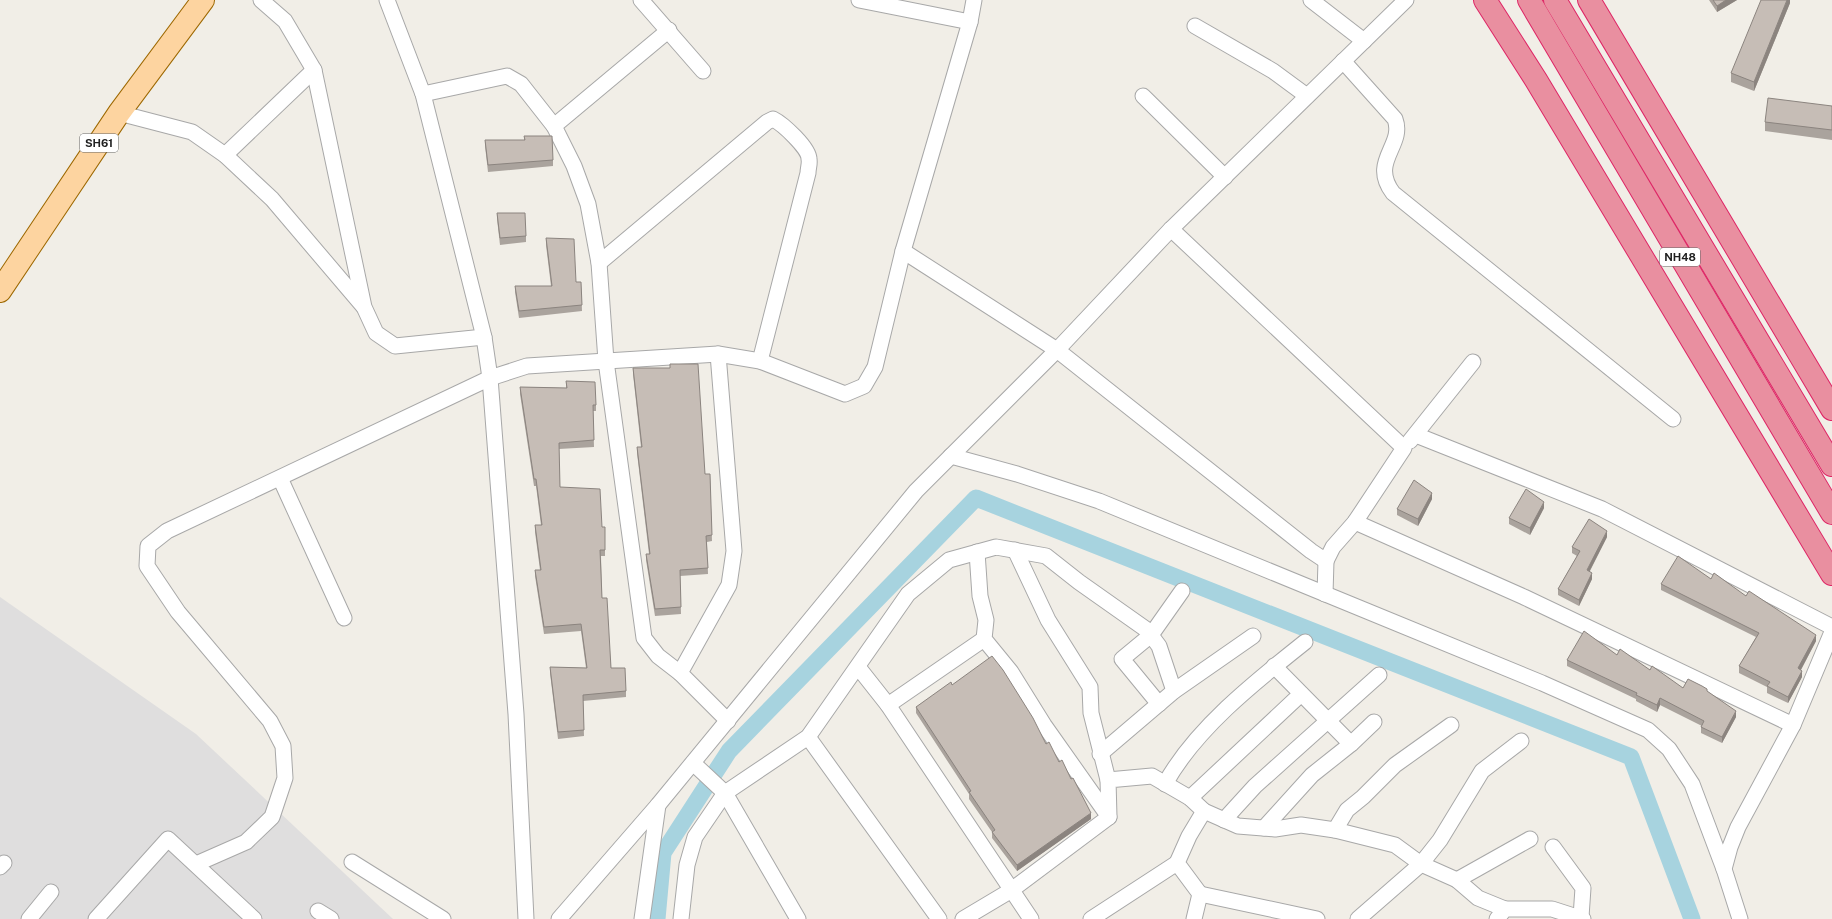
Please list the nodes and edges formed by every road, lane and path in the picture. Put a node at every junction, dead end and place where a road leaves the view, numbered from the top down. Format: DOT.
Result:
graph roads {
  1 [pos="203,0"];
  2 [pos="261,0"];
  3 [pos="387,0"];
  4 [pos="641,0"];
  5 [pos="858,0"];
  6 [pos="974,0"];
  7 [pos="1311,0"];
  8 [pos="1406,0"];
  9 [pos="1485,0"];
  10 [pos="1529,0"];
  11 [pos="1555,0"];
  12 [pos="1589,0"];
  13 [pos="970,22"];
  14 [pos="1195,26"];
  15 [pos="669,30"];
  16 [pos="1364,41"];
  17 [pos="1343,61"];
  18 [pos="314,70"];
  19 [pos="703,71"];
  20 [pos="423,94"];
  21 [pos="1143,96"];
  22 [pos="1307,96"];
  23 [pos="119,113"];
  24 [pos="554,126"];
  25 [pos="225,155"];
  26 [pos="1225,177"];
  27 [pos="1171,229"];
  28 [pos="903,251"];
  29 [pos="599,263"];
  30 [pos="0,291"];
  31 [pos="364,307"];
  32 [pos="484,337"];
  33 [pos="1057,350"];
  34 [pos="718,354"];
  35 [pos="606,361"];
  36 [pos="760,362"];
  37 [pos="1473,362"];
  38 [pos="490,378"];
  39 [pos="1832,408"];
  40 [pos="1673,419"];
  41 [pos="1416,435"];
  42 [pos="1404,448"];
  43 [pos="951,456"];
  44 [pos="1832,465"];
  45 [pos="280,478"];
  46 [pos="1832,513"];
  47 [pos="1355,522"];
  48 [pos="1015,550"];
  49 [pos="977,552"];
  50 [pos="1326,561"];
  51 [pos="1832,574"];
  52 [pos="1182,591"];
  53 [pos="1325,594"];
  54 [pos="344,618"];
  55 [pos="1832,627"];
  56 [pos="1832,632"];
  57 [pos="1151,635"];
  58 [pos="1253,636"];
  59 [pos="984,639"];
  60 [pos="1304,642"];
  61 [pos="1274,666"];
  62 [pos="858,667"];
  63 [pos="680,674"];
  64 [pos="1379,675"];
  65 [pos="1174,690"];
  66 [pos="1301,694"];
  67 [pos="1159,704"];
  68 [pos="888,705"];
  69 [pos="728,720"];
  70 [pos="1328,722"];
  71 [pos="1374,722"];
  72 [pos="1451,725"];
  73 [pos="1793,725"];
  74 [pos="808,737"];
  75 [pos="1521,741"];
  76 [pos="1351,744"];
  77 [pos="1100,754"];
  78 [pos="695,765"];
  79 [pos="1108,780"];
  80 [pos="1165,784"];
  81 [pos="723,790"];
  82 [pos="1190,798"];
  83 [pos="658,805"];
  84 [pos="1204,811"];
  85 [pos="1109,817"];
  86 [pos="1224,820"];
  87 [pos="1264,828"];
  88 [pos="1335,830"];
  89 [pos="1530,839"];
  90 [pos="1553,847"];
  91 [pos="352,862"];
  92 [pos="1177,863"];
  93 [pos="196,864"];
  94 [pos="1421,864"];
  95 [pos="1724,869"];
  96 [pos="1457,880"];
  97 [pos="1010,891"];
  98 [pos="51,892"];
  99 [pos="1200,894"];
  100 [pos="318,911"];
  101 [pos="1501,914"];
  102 [pos="251,918"];
  103 [pos="1582,918"];
  104 [pos="29,919"];
  105 [pos="96,919"];
  106 [pos="331,919"];
  107 [pos="443,919"];
  108 [pos="526,919"];
  109 [pos="559,919"];
  110 [pos="642,919"];
  111 [pos="681,919"];
  112 [pos="798,919"];
  113 [pos="939,919"];
  114 [pos="963,919"];
  115 [pos="1030,919"];
  116 [pos="1091,919"];
  117 [pos="1194,919"];
  118 [pos="1317,919"];
  119 [pos="1358,919"];
  120 [pos="1740,919"];
  1 -- 23 [label="main road, SH61"];
  2 -- 18 [label="street"];
  3 -- 20 [label="street"];
  4 -- 15 [label="street"];
  5 -- 13 [label="street"];
  6 -- 13 [label="street"];
  7 -- 16 [label="street"];
  8 -- 16 [label="street"];
  9 -- 51 [label="highway"];
  10 -- 46 [label="highway, NH48"];
  11 -- 44 [label="highway, NH48"];
  12 -- 39 [label="highway"];
  13 -- 28 [label="street"];
  14 -- 22 [label="street"];
  15 -- 19 [label="street"];
  15 -- 24 [label="street"];
  16 -- 17 [label="street"];
  17 -- 22 [label="street"];
  17 -- 40 [label="street"];
  18 -- 25 [label="street"];
  18 -- 31 [label="street"];
  20 -- 24 [label="street"];
  20 -- 32 [label="street"];
  21 -- 26 [label="street"];
  22 -- 26 [label="street"];
  23 -- 25 [label="street"];
  23 -- 30 [label="main road, SH61"];
  24 -- 29 [label="street"];
  25 -- 31 [label="street"];
  26 -- 27 [label="street"];
  27 -- 33 [label="street"];
  27 -- 42 [label="street"];
  28 -- 33 [label="street"];
  28 -- 36 [label="street"];
  29 -- 35 [label="street"];
  29 -- 36 [label="street"];
  31 -- 32 [label="street"];
  32 -- 38 [label="street"];
  33 -- 43 [label="street"];
  33 -- 50 [label="street"];
  34 -- 35 [label="street"];
  34 -- 36 [label="street"];
  34 -- 63 [label="street"];
  35 -- 38 [label="street"];
  35 -- 63 [label="street"];
  37 -- 41 [label="street"];
  38 -- 45 [label="street"];
  38 -- 108 [label="street"];
  41 -- 42 [label="street"];
  41 -- 55 [label="street"];
  42 -- 47 [label="street"];
  43 -- 53 [label="street"];
  43 -- 69 [label="street"];
  45 -- 54 [label="street"];
  45 -- 93 [label="street"];
  47 -- 50 [label="street"];
  47 -- 73 [label="street"];
  48 -- 49 [label="street"];
  48 -- 57 [label="street"];
  48 -- 77 [label="street"];
  49 -- 59 [label="street"];
  49 -- 62 [label="street"];
  50 -- 53 [label="street"];
  52 -- 57 [label="street"];
  53 -- 95 [label="street"];
  56 -- 73 [label="street"];
  57 -- 65 [label="street"];
  57 -- 67 [label="street"];
  58 -- 65 [label="street"];
  59 -- 68 [label="street"];
  59 -- 85 [label="street"];
  60 -- 61 [label="street"];
  61 -- 66 [label="street"];
  61 -- 80 [label="street"];
  62 -- 68 [label="street"];
  62 -- 74 [label="street"];
  63 -- 69 [label="street"];
  64 -- 70 [label="street"];
  65 -- 67 [label="street"];
  66 -- 70 [label="street"];
  66 -- 82 [label="street"];
  67 -- 77 [label="street"];
  68 -- 97 [label="street"];
  69 -- 78 [label="street"];
  70 -- 76 [label="street"];
  70 -- 86 [label="street"];
  71 -- 76 [label="street"];
  72 -- 88 [label="street"];
  73 -- 95 [label="street"];
  74 -- 81 [label="street"];
  74 -- 113 [label="street"];
  75 -- 94 [label="street"];
  76 -- 87 [label="street"];
  77 -- 79 [label="street"];
  78 -- 81 [label="street"];
  78 -- 83 [label="street"];
  79 -- 80 [label="street"];
  79 -- 85 [label="street"];
  80 -- 82 [label="street"];
  81 -- 111 [label="street"];
  81 -- 112 [label="street"];
  82 -- 84 [label="street"];
  83 -- 109 [label="street"];
  83 -- 110 [label="street"];
  84 -- 86 [label="street"];
  84 -- 92 [label="street"];
  85 -- 97 [label="street"];
  86 -- 87 [label="street"];
  87 -- 88 [label="street"];
  88 -- 94 [label="street"];
  89 -- 96 [label="street"];
  90 -- 103 [label="street"];
  91 -- 107 [label="street"];
  92 -- 99 [label="street"];
  92 -- 116 [label="street"];
  93 -- 102 [label="street"];
  93 -- 105 [label="street"];
  94 -- 96 [label="street"];
  94 -- 119 [label="street"];
  95 -- 120 [label="street"];
  96 -- 101 [label="street"];
  97 -- 114 [label="street"];
  97 -- 115 [label="street"];
  98 -- 104 [label="street"];
  99 -- 117 [label="street"];
  99 -- 118 [label="street"];
  100 -- 106 [label="street"];
  101 -- 103 [label="street"];
}
